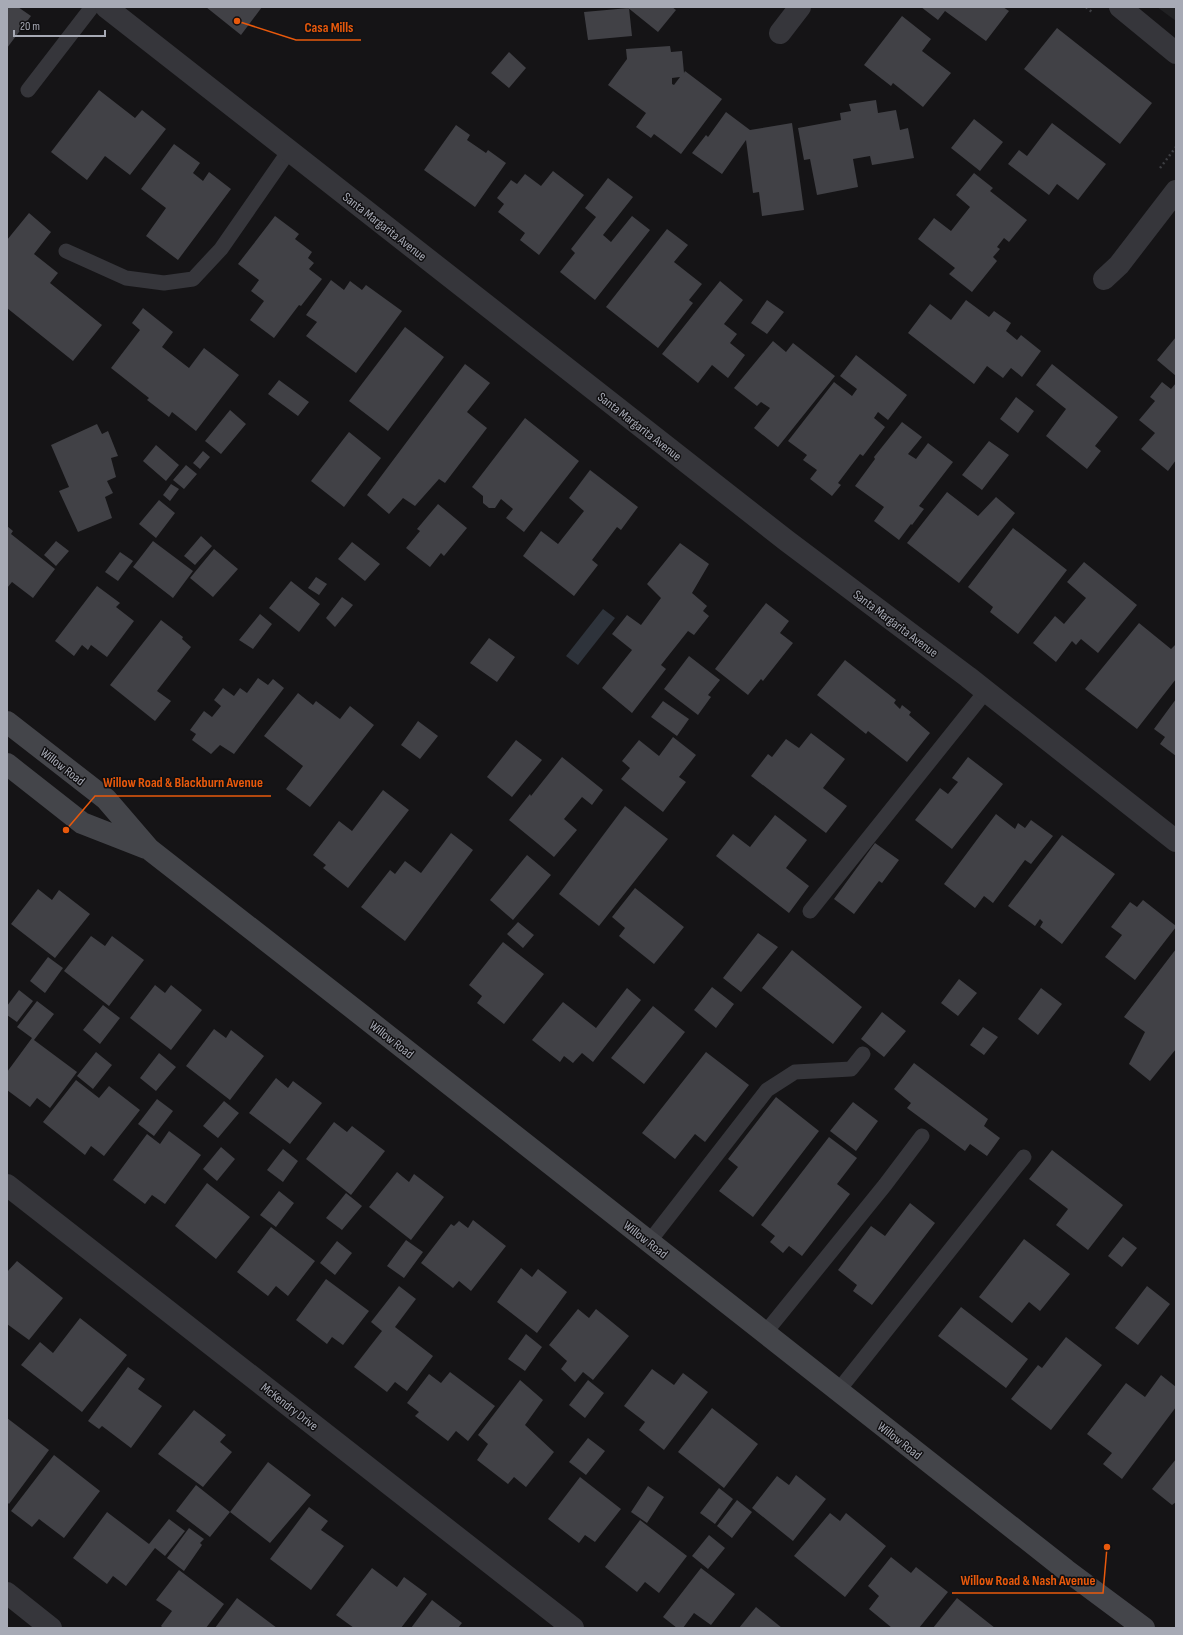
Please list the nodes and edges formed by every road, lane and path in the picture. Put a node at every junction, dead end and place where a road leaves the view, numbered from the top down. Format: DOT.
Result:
graph roads {
  1 [pos="92,7"];
  2 [pos="106,7"];
  3 [pos="800,7"];
  4 [pos="1120,7"];
  5 [pos="780,33"];
  6 [pos="1176,53"];
  7 [pos="28,90"];
  8 [pos="289,151"];
  9 [pos="1176,191"];
  10 [pos="66,252"];
  11 [pos="1104,279"];
  12 [pos="986,691"];
  13 [pos="7,722"];
  14 [pos="7,764"];
  15 [pos="1176,841"];
  16 [pos="149,849"];
  17 [pos="810,912"];
  18 [pos="863,1054"];
  19 [pos="922,1136"];
  20 [pos="1024,1157"];
  21 [pos="7,1185"];
  22 [pos="649,1242"];
  23 [pos="765,1333"];
  24 [pos="838,1391"];
  25 [pos="7,1593"];
  26 [pos="51,1628"];
  27 [pos="573,1628"];
  28 [pos="1144,1628"];
  1 -- 7 [label="lane"];
  2 -- 8 [label="street, Santa Margarita Avenue"];
  3 -- 5 [label="street"];
  4 -- 6 [label="street"];
  8 -- 10 [label="lane"];
  8 -- 12 [label="street, Santa Margarita Avenue"];
  9 -- 11 [label="street"];
  12 -- 15 [label="street, Santa Margarita Avenue"];
  12 -- 17 [label="lane"];
  13 -- 16 [label="main road, Willow Road"];
  14 -- 16 [label="main road, Willow Road"];
  16 -- 22 [label="main road, Willow Road"];
  18 -- 22 [label="lane"];
  19 -- 23 [label="lane"];
  20 -- 24 [label="lane"];
  21 -- 27 [label="street, McKendry Drive"];
  22 -- 23 [label="main road, Willow Road"];
  23 -- 24 [label="main road, Willow Road"];
  24 -- 28 [label="main road, Willow Road"];
  25 -- 26 [label="street"];
}
